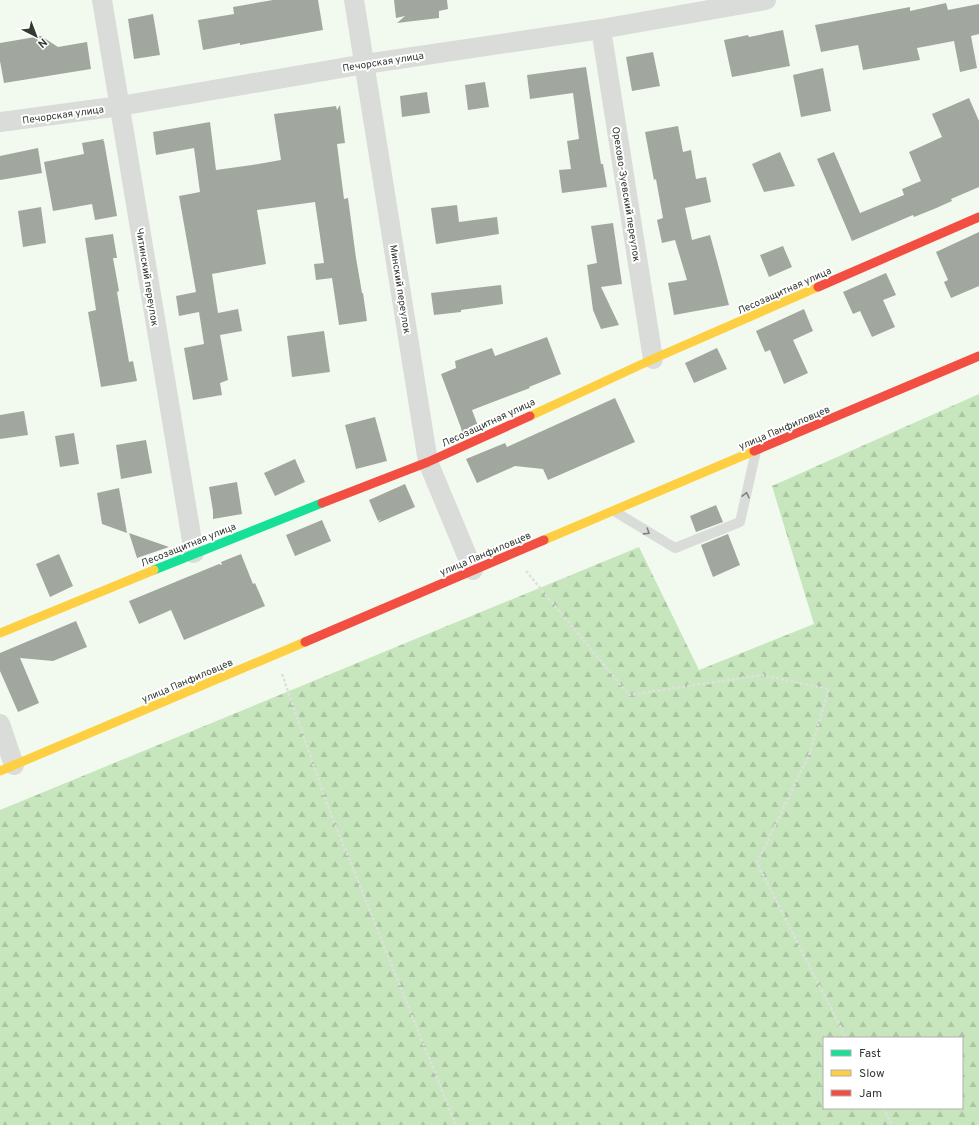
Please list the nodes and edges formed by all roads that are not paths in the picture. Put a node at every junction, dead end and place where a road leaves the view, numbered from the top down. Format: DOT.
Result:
graph roads {
  1 [pos="102,0"];
  2 [pos="354,0"];
  3 [pos="766,0"];
  4 [pos="601,29"];
  5 [pos="365,64"];
  6 [pos="120,106"];
  7 [pos="0,122"];
  8 [pos="979,217"];
  9 [pos="979,356"];
  10 [pos="653,359"];
  11 [pos="756,451"];
  12 [pos="428,462"];
  13 [pos="614,511"];
  14 [pos="194,554"];
  15 [pos="473,570"];
  16 [pos="0,634"];
  17 [pos="0,724"];
  18 [pos="7,768"];
  1 -- 6 [label="street, Читинский переулок"];
  2 -- 5 [label="street, Минский переулок"];
  3 -- 4 [label="street, Печорская улица"];
  4 -- 5 [label="street, Печорская улица"];
  4 -- 10 [label="street, Орехово-Зуевский переулок"];
  5 -- 6 [label="street, Печорская улица"];
  5 -- 12 [label="street, Минский переулок"];
  6 -- 7 [label="street, Печорская улица"];
  6 -- 14 [label="street, Читинский переулок"];
  8 -- 10 [label="street, Лесозащитная улица"];
  9 -- 11 [label="street, улица Панфиловцев"];
  10 -- 12 [label="street, Лесозащитная улица"];
  11 -- 13 [label="street, улица Панфиловцев"];
  13 -- 11 [label="lane, one-way"];
  12 -- 14 [label="street, Лесозащитная улица"];
  12 -- 15 [label="street, Минский переулок"];
  13 -- 15 [label="street, улица Панфиловцев"];
  14 -- 16 [label="street, Лесозащитная улица"];
  15 -- 18 [label="street, улица Панфиловцев"];
  17 -- 18 [label="street"];
}
